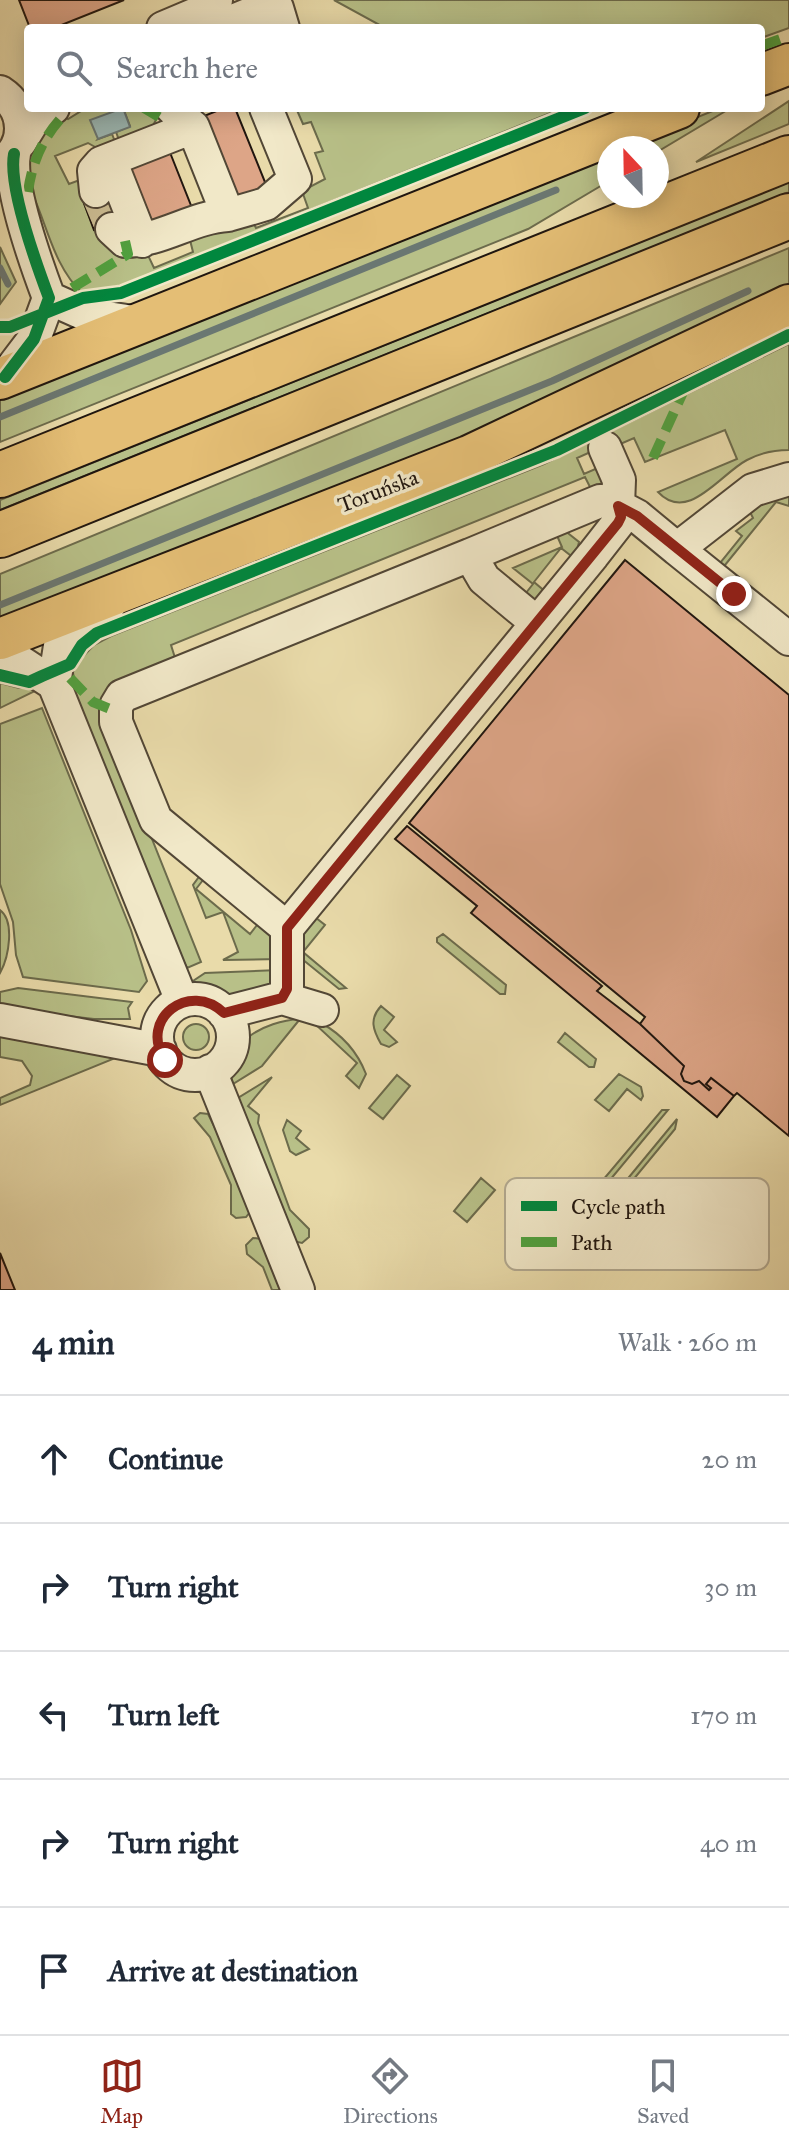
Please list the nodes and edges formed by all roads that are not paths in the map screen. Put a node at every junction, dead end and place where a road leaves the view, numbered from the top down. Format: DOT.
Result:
graph roads {
  1 [pos="216,0"];
  2 [pos="280,18"];
  3 [pos="172,24"];
  4 [pos="226,24"];
  5 [pos="789,64"];
  6 [pos="765,73"];
  7 [pos="10,94"];
  8 [pos="47,112"];
  9 [pos="268,112"];
  10 [pos="669,112"];
  11 [pos="189,115"];
  12 [pos="11,153"];
  13 [pos="789,158"];
  14 [pos="110,160"];
  15 [pos="96,191"];
  16 [pos="0,206"];
  17 [pos="228,215"];
  18 [pos="789,216"];
  19 [pos="112,229"];
  20 [pos="142,241"];
  21 [pos="34,257"];
  22 [pos="49,298"];
  23 [pos="789,305"];
  24 [pos="140,323"];
  25 [pos="2,378"];
  26 [pos="605,448"];
  27 [pos="164,471"];
  28 [pos="0,475"];
  29 [pos="789,479"];
  30 [pos="618,506"];
  31 [pos="565,516"];
  32 [pos="0,535"];
  33 [pos="677,549"];
  34 [pos="470,555"];
  35 [pos="593,555"];
  36 [pos="0,562"];
  37 [pos="144,581"];
  38 [pos="537,623"];
  39 [pos="0,639"];
  40 [pos="789,639"];
  41 [pos="0,659"];
  42 [pos="54,684"];
  43 [pos="287,928"];
  44 [pos="182,1001"];
  45 [pos="0,1020"];
  46 [pos="228,1027"];
  47 [pos="159,1038"];
  48 [pos="210,1071"];
  49 [pos="298,1290"];
  1 -- 3 [label="street"];
  2 -- 4 [label="street"];
  5 -- 6 [label="main road"];
  7 -- 12 [label="street"];
  8 -- 12 [label="street"];
  9 -- 17 [label="street"];
  10 -- 24 [label="main road"];
  11 -- 14 [label="street"];
  11 -- 17 [label="street"];
  12 -- 21 [label="street"];
  13 -- 28 [label="highway"];
  14 -- 15 [label="street"];
  14 -- 20 [label="street"];
  16 -- 21 [label="street"];
  17 -- 20 [label="street"];
  18 -- 27 [label="highway"];
  19 -- 20 [label="street"];
  21 -- 22 [label="street"];
  22 -- 24 [label="street"];
  22 -- 25 [label="street"];
  23 -- 37 [label="main road, Toruńska"];
  24 -- 25 [label="main road"];
  26 -- 30 [label="street"];
  27 -- 32 [label="highway"];
  27 -- 36 [label="highway"];
  29 -- 33 [label="street"];
  30 -- 31 [label="street"];
  30 -- 33 [label="street"];
  30 -- 35 [label="street"];
  31 -- 34 [label="street"];
  31 -- 35 [label="street"];
  33 -- 40 [label="street"];
  34 -- 38 [label="street"];
  34 -- 43 [label="street"];
  35 -- 38 [label="street"];
  37 -- 39 [label="main road, Toruńska"];
  37 -- 42 [label="street"];
  38 -- 43 [label="street"];
  41 -- 42 [label="street"];
  42 -- 44 [label="street"];
  43 -- 46 [label="street"];
  44 -- 46 [label="street"];
  44 -- 47 [label="street"];
  45 -- 47 [label="street"];
  46 -- 48 [label="street"];
  47 -- 48 [label="street"];
  48 -- 49 [label="street"];
}
